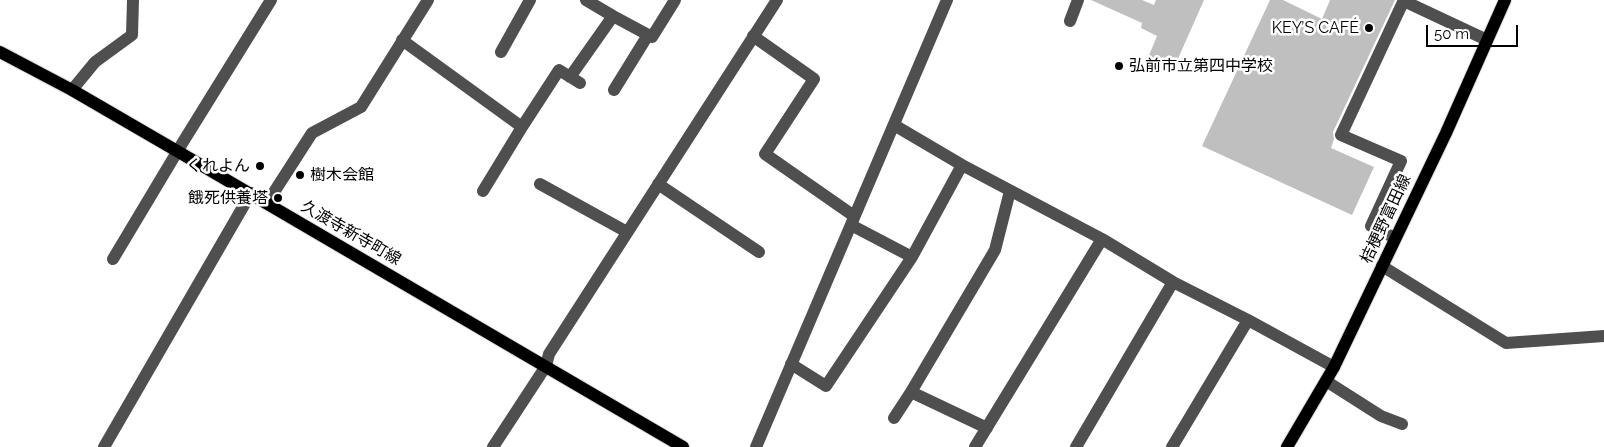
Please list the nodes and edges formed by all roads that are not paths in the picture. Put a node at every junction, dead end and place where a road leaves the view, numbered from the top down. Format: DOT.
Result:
graph roads {
  1 [pos="133,0"];
  2 [pos="270,0"];
  3 [pos="428,0"];
  4 [pos="530,0"];
  5 [pos="586,0"];
  6 [pos="675,0"];
  7 [pos="777,0"];
  8 [pos="947,0"];
  9 [pos="1078,0"];
  10 [pos="1404,0"];
  11 [pos="1505,0"];
  12 [pos="612,16"];
  13 [pos="1070,21"];
  14 [pos="648,35"];
  15 [pos="753,36"];
  16 [pos="402,40"];
  17 [pos="1487,40"];
  18 [pos="0,52"];
  19 [pos="501,52"];
  20 [pos="72,90"];
  21 [pos="614,90"];
  22 [pos="894,125"];
  23 [pos="522,127"];
  24 [pos="177,151"];
  25 [pos="962,165"];
  26 [pos="540,184"];
  27 [pos="658,184"];
  28 [pos="1010,190"];
  29 [pos="483,191"];
  30 [pos="250,193"];
  31 [pos="267,203"];
  32 [pos="853,221"];
  33 [pos="627,232"];
  34 [pos="1395,238"];
  35 [pos="1102,240"];
  36 [pos="759,252"];
  37 [pos="912,257"];
  38 [pos="113,259"];
  39 [pos="1382,266"];
  40 [pos="1173,282"];
  41 [pos="1248,320"];
  42 [pos="1604,336"];
  43 [pos="791,364"];
  44 [pos="546,366"];
  45 [pos="1334,367"];
  46 [pos="1326,381"];
  47 [pos="911,392"];
  48 [pos="894,418"];
  49 [pos="1402,424"];
  50 [pos="987,428"];
  51 [pos="104,447"];
  52 [pos="493,447"];
  53 [pos="683,447"];
  54 [pos="756,447"];
  55 [pos="975,447"];
  56 [pos="1076,447"];
  57 [pos="1172,447"];
  58 [pos="1287,447"];
  1 -- 20 [label="street"];
  2 -- 24 [label="street"];
  3 -- 16 [label="street"];
  4 -- 19 [label="street"];
  5 -- 12 [label="street"];
  6 -- 14 [label="street"];
  7 -- 15 [label="street"];
  8 -- 22 [label="street"];
  9 -- 13 [label="street"];
  10 -- 17 [label="street"];
  10 -- 34 [label="street"];
  11 -- 17 [label="main road, 桔梗野富田線"];
  12 -- 14 [label="street"];
  12 -- 23 [label="street"];
  14 -- 21 [label="street"];
  15 -- 27 [label="street"];
  15 -- 32 [label="street"];
  16 -- 23 [label="street"];
  16 -- 31 [label="street"];
  17 -- 34 [label="main road, 桔梗野富田線"];
  18 -- 20 [label="main road, 久渡寺新寺町線"];
  20 -- 24 [label="main road, 久渡寺新寺町線"];
  22 -- 25 [label="street"];
  22 -- 32 [label="street"];
  23 -- 29 [label="street"];
  24 -- 30 [label="main road, 久渡寺新寺町線"];
  24 -- 38 [label="street"];
  25 -- 28 [label="street"];
  25 -- 37 [label="street"];
  26 -- 33 [label="street"];
  27 -- 33 [label="street"];
  27 -- 36 [label="street"];
  28 -- 35 [label="street"];
  28 -- 47 [label="street"];
  30 -- 31 [label="main road, 久渡寺新寺町線"];
  30 -- 51 [label="street"];
  31 -- 44 [label="main road, 久渡寺新寺町線"];
  32 -- 37 [label="street"];
  32 -- 43 [label="street"];
  33 -- 44 [label="street"];
  34 -- 39 [label="main road, 桔梗野富田線"];
  35 -- 40 [label="street"];
  35 -- 50 [label="street"];
  37 -- 43 [label="street"];
  39 -- 42 [label="street"];
  39 -- 45 [label="main road, 桔梗野富田線"];
  40 -- 41 [label="street"];
  40 -- 56 [label="street"];
  41 -- 45 [label="street"];
  41 -- 57 [label="street"];
  43 -- 54 [label="street"];
  44 -- 52 [label="street"];
  44 -- 53 [label="main road, 久渡寺新寺町線"];
  45 -- 46 [label="main road, 桔梗野富田線"];
  46 -- 49 [label="street"];
  46 -- 58 [label="main road, 桔梗野富田線"];
  47 -- 48 [label="street"];
  47 -- 50 [label="street"];
  50 -- 55 [label="street"];
}
